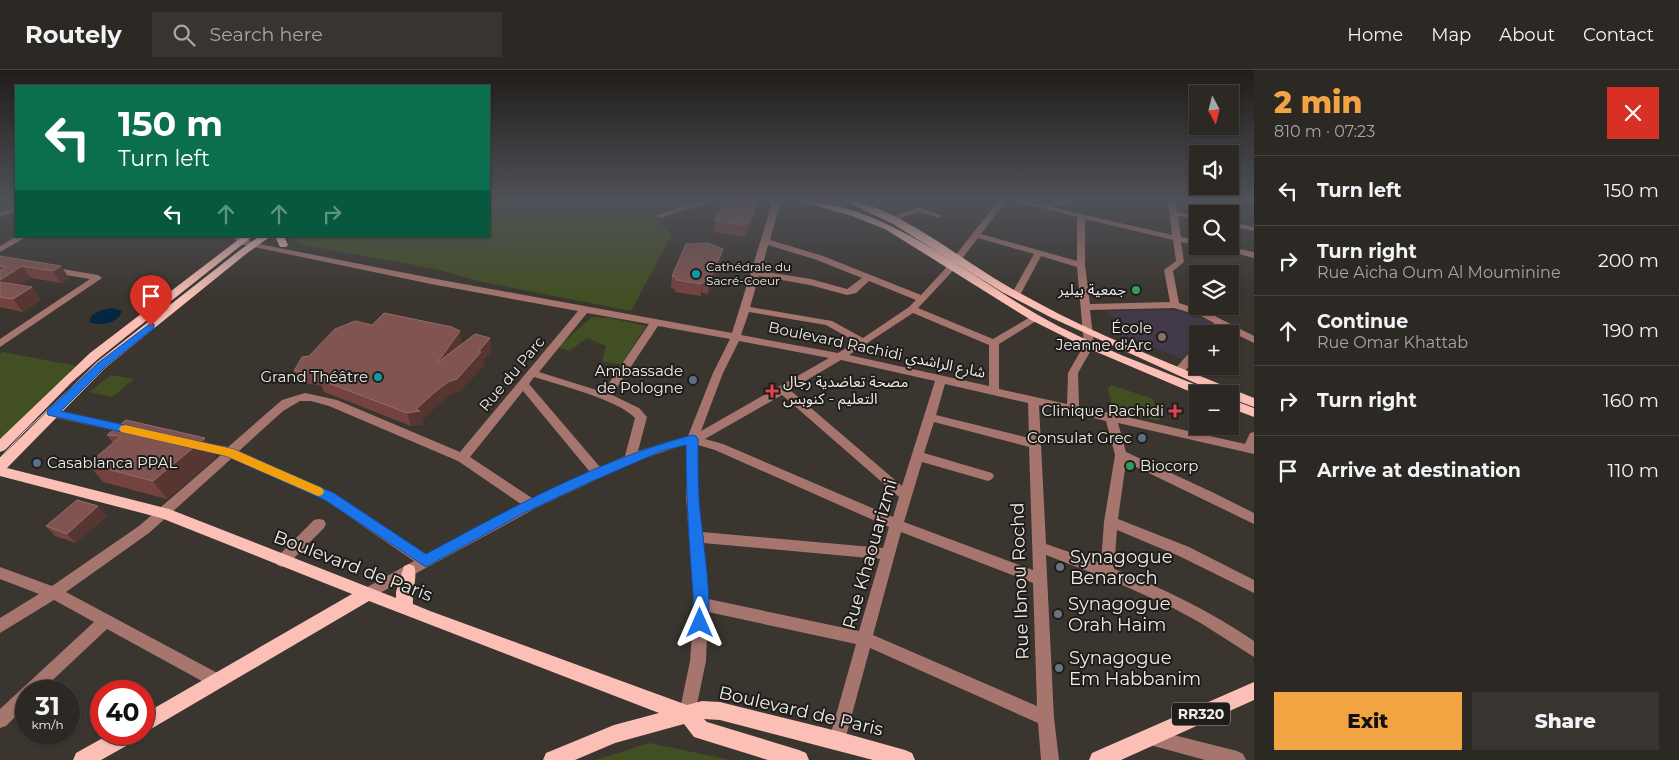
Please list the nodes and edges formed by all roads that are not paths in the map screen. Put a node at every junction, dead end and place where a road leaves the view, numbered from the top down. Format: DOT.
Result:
graph roads {
  1 [pos="767,233"];
  2 [pos="898,233"];
  3 [pos="912,233"];
  4 [pos="1081,233"];
  5 [pos="1155,233"];
  6 [pos="1175,233"];
  7 [pos="976,235"];
  8 [pos="15,236"];
  9 [pos="22,237"];
  10 [pos="1176,238"];
  11 [pos="252,239"];
  12 [pos="281,240"];
  13 [pos="765,241"];
  14 [pos="1189,241"];
  15 [pos="0,242"];
  16 [pos="0,249"];
  17 [pos="1239,252"];
  18 [pos="1039,253"];
  19 [pos="1254,255"];
  20 [pos="954,263"];
  21 [pos="1081,265"];
  22 [pos="39,268"];
  23 [pos="755,274"];
  24 [pos="868,277"];
  25 [pos="490,292"];
  26 [pos="1016,295"];
  27 [pos="922,299"];
  28 [pos="1175,305"];
  29 [pos="1084,307"];
  30 [pos="746,309"];
  31 [pos="912,309"];
  32 [pos="582,312"];
  33 [pos="1034,318"];
  34 [pos="655,322"];
  35 [pos="1220,322"];
  36 [pos="1218,325"];
  37 [pos="1089,332"];
  38 [pos="736,338"];
  39 [pos="1254,340"];
  40 [pos="2,342"];
  41 [pos="863,342"];
  42 [pos="994,343"];
  43 [pos="1089,345"];
  44 [pos="838,356"];
  45 [pos="1189,360"];
  46 [pos="1179,371"];
  47 [pos="532,373"];
  48 [pos="941,379"];
  49 [pos="523,384"];
  50 [pos="1189,387"];
  51 [pos="784,390"];
  52 [pos="994,391"];
  53 [pos="605,397"];
  54 [pos="1033,400"];
  55 [pos="1254,403"];
  56 [pos="1239,407"];
  57 [pos="1073,408"];
  58 [pos="52,413"];
  59 [pos="1254,413"];
  60 [pos="930,417"];
  61 [pos="1111,417"];
  62 [pos="145,434"];
  63 [pos="5,438"];
  64 [pos="692,439"];
  65 [pos="183,442"];
  66 [pos="1035,444"];
  67 [pos="1252,445"];
  68 [pos="0,447"];
  69 [pos="229,452"];
  70 [pos="1121,455"];
  71 [pos="918,456"];
  72 [pos="462,458"];
  73 [pos="630,459"];
  74 [pos="0,466"];
  75 [pos="0,471"];
  76 [pos="598,473"];
  77 [pos="988,476"];
  78 [pos="906,496"];
  79 [pos="531,504"];
  80 [pos="164,513"];
  81 [pos="1254,519"];
  82 [pos="1111,522"];
  83 [pos="319,524"];
  84 [pos="897,525"];
  85 [pos="695,537"];
  86 [pos="1039,547"];
  87 [pos="888,554"];
  88 [pos="282,561"];
  89 [pos="426,561"];
  90 [pos="409,571"];
  91 [pos="1107,571"];
  92 [pos="0,573"];
  93 [pos="1040,579"];
  94 [pos="1254,587"];
  95 [pos="54,592"];
  96 [pos="367,594"];
  97 [pos="701,604"];
  98 [pos="405,609"];
  99 [pos="107,620"];
  100 [pos="0,626"];
  101 [pos="865,639"];
  102 [pos="1254,650"];
  103 [pos="42,680"];
  104 [pos="217,681"];
  105 [pos="1254,691"];
  106 [pos="15,706"];
  107 [pos="687,714"];
  108 [pos="155,718"];
  109 [pos="1046,718"];
  110 [pos="0,720"];
  111 [pos="1149,736"];
  112 [pos="837,740"];
  113 [pos="109,745"];
  114 [pos="83,760"];
  115 [pos="553,760"];
  116 [pos="799,760"];
  117 [pos="905,760"];
  118 [pos="1050,760"];
  119 [pos="1099,760"];
  120 [pos="1236,760"];
  1 -- 13 [label="street"];
  2 -- 20 [label="main road"];
  3 -- 20 [label="main road"];
  4 -- 21 [label="street"];
  5 -- 10 [label="street"];
  6 -- 10 [label="street"];
  7 -- 18 [label="street"];
  7 -- 20 [label="street"];
  8 -- 15 [label="street"];
  9 -- 16 [label="street"];
  10 -- 14 [label="street"];
  10 -- 28 [label="street"];
  11 -- 12 [label="street, Boulevard Rachidi شارع الراشدي"];
  11 -- 25 [label="street, Boulevard Rachidi شارع الراشدي"];
  11 -- 58 [label="main road"];
  11 -- 63 [label="main road"];
  12 -- 25 [label="street, Boulevard Rachidi شارع الراشدي"];
  13 -- 23 [label="street"];
  13 -- 24 [label="street"];
  17 -- 19 [label="street"];
  18 -- 21 [label="street"];
  18 -- 26 [label="street"];
  20 -- 26 [label="main road"];
  20 -- 27 [label="street"];
  20 -- 33 [label="main road"];
  21 -- 29 [label="street"];
  22 -- 40 [label="street"];
  23 -- 24 [label="street"];
  23 -- 30 [label="street"];
  24 -- 27 [label="street"];
  25 -- 32 [label="street, Boulevard Rachidi شارع الراشدي"];
  26 -- 37 [label="main road"];
  27 -- 31 [label="street"];
  28 -- 29 [label="street"];
  28 -- 35 [label="street"];
  29 -- 37 [label="street"];
  30 -- 38 [label="street"];
  30 -- 41 [label="street"];
  31 -- 41 [label="street"];
  31 -- 42 [label="street"];
  32 -- 34 [label="street, Boulevard Rachidi شارع الراشدي"];
  32 -- 47 [label="street, Rue du Parc"];
  33 -- 42 [label="street"];
  33 -- 43 [label="main road"];
  34 -- 38 [label="street, Boulevard Rachidi شارع الراشدي"];
  34 -- 53 [label="street"];
  35 -- 36 [label="street"];
  35 -- 39 [label="street"];
  37 -- 43 [label="street"];
  37 -- 46 [label="main road"];
  38 -- 44 [label="street, Boulevard Rachidi شارع الراشدي"];
  38 -- 64 [label="street"];
  41 -- 44 [label="street"];
  42 -- 52 [label="street"];
  43 -- 50 [label="main road"];
  43 -- 57 [label="street"];
  44 -- 48 [label="street, Boulevard Rachidi شارع الراشدي"];
  44 -- 51 [label="street"];
  45 -- 46 [label="street"];
  46 -- 55 [label="main road"];
  47 -- 49 [label="street, Rue du Parc"];
  47 -- 53 [label="street"];
  48 -- 52 [label="street, Boulevard Rachidi شارع الراشدي"];
  48 -- 60 [label="street, Rue Khaouarizmi"];
  49 -- 72 [label="street, Rue du Parc"];
  49 -- 76 [label="street"];
  51 -- 64 [label="street"];
  51 -- 78 [label="street"];
  52 -- 54 [label="street, Boulevard Rachidi شارع الراشدي"];
  53 -- 73 [label="street"];
  54 -- 57 [label="street, Boulevard Rachidi شارع الراشدي"];
  54 -- 66 [label="street, Rue Ibnou Rochd"];
  56 -- 59 [label="main road"];
  57 -- 61 [label="street, Boulevard Rachidi شارع الراشدي"];
  58 -- 62 [label="street"];
  58 -- 74 [label="main road"];
  60 -- 66 [label="street"];
  60 -- 71 [label="street, Rue Khaouarizmi"];
  61 -- 67 [label="street, Boulevard Rachidi شارع الراشدي"];
  61 -- 70 [label="street"];
  63 -- 68 [label="main road"];
  64 -- 73 [label="street"];
  64 -- 84 [label="street"];
  64 -- 85 [label="street"];
  65 -- 69 [label="street"];
  66 -- 86 [label="street, Rue Ibnou Rochd"];
  69 -- 72 [label="street"];
  69 -- 80 [label="street"];
  69 -- 89 [label="street"];
  70 -- 81 [label="street"];
  70 -- 82 [label="street"];
  71 -- 77 [label="street"];
  71 -- 78 [label="street, Rue Khaouarizmi"];
  72 -- 79 [label="street"];
  73 -- 76 [label="street"];
  75 -- 80 [label="main road, Boulevard de Paris"];
  76 -- 79 [label="street"];
  78 -- 84 [label="street, Rue Khaouarizmi"];
  79 -- 89 [label="street"];
  80 -- 88 [label="main road, Boulevard de Paris"];
  80 -- 95 [label="street"];
  82 -- 91 [label="street"];
  82 -- 94 [label="street"];
  83 -- 88 [label="street"];
  84 -- 87 [label="street, Rue Khaouarizmi"];
  84 -- 93 [label="street"];
  85 -- 87 [label="street"];
  85 -- 97 [label="street"];
  86 -- 91 [label="street"];
  86 -- 93 [label="street, Rue Ibnou Rochd"];
  87 -- 101 [label="street, Rue Khaouarizmi"];
  88 -- 96 [label="main road, Boulevard de Paris"];
  89 -- 90 [label="street"];
  90 -- 96 [label="street"];
  90 -- 98 [label="main road"];
  91 -- 102 [label="street"];
  92 -- 95 [label="street"];
  93 -- 109 [label="street, Rue Ibnou Rochd"];
  95 -- 99 [label="street"];
  95 -- 100 [label="street"];
  96 -- 98 [label="main road, Boulevard de Paris"];
  96 -- 104 [label="main road"];
  97 -- 101 [label="street"];
  97 -- 107 [label="street"];
  98 -- 107 [label="main road, Boulevard de Paris"];
  99 -- 103 [label="street"];
  99 -- 104 [label="street"];
  101 -- 109 [label="street"];
  101 -- 112 [label="street, Rue Khaouarizmi"];
  104 -- 108 [label="main road"];
  105 -- 111 [label="main road, RR320"];
  106 -- 110 [label="street"];
  107 -- 112 [label="main road, Boulevard de Paris"];
  107 -- 115 [label="main road"];
  107 -- 116 [label="main road, Boulevard de Paris"];
  109 -- 118 [label="street, Rue Ibnou Rochd"];
  111 -- 119 [label="main road, RR320"];
  111 -- 120 [label="street"];
  112 -- 117 [label="main road, Boulevard de Paris"];
  113 -- 114 [label="main road"];
}
